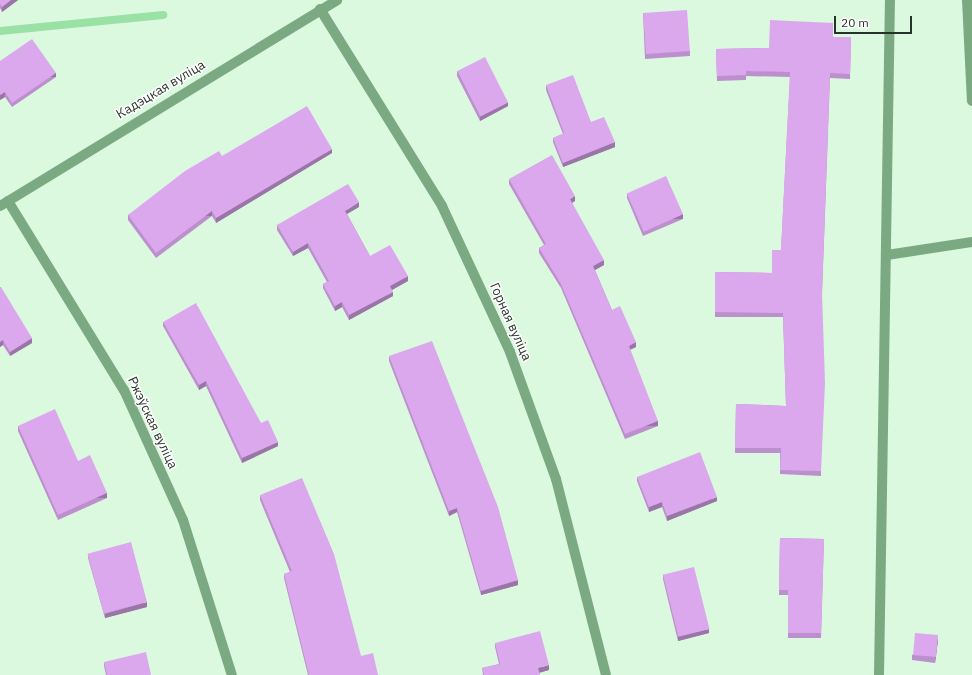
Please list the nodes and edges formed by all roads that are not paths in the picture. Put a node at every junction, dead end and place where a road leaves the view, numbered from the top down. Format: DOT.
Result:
graph roads {
  1 [pos="337,0"];
  2 [pos="890,0"];
  3 [pos="967,0"];
  4 [pos="320,9"];
  5 [pos="972,101"];
  6 [pos="4,203"];
  7 [pos="972,242"];
  8 [pos="887,255"];
  9 [pos="232,675"];
  10 [pos="606,675"];
  11 [pos="879,675"];
  1 -- 4 [label="street, Кадэцкая вуліца"];
  2 -- 8 [label="street"];
  3 -- 5 [label="street"];
  4 -- 6 [label="street, Кадэцкая вуліца"];
  4 -- 10 [label="street, Горная вуліца"];
  6 -- 9 [label="street, Ржэўская вуліца"];
  7 -- 8 [label="street"];
  8 -- 11 [label="street"];
}
